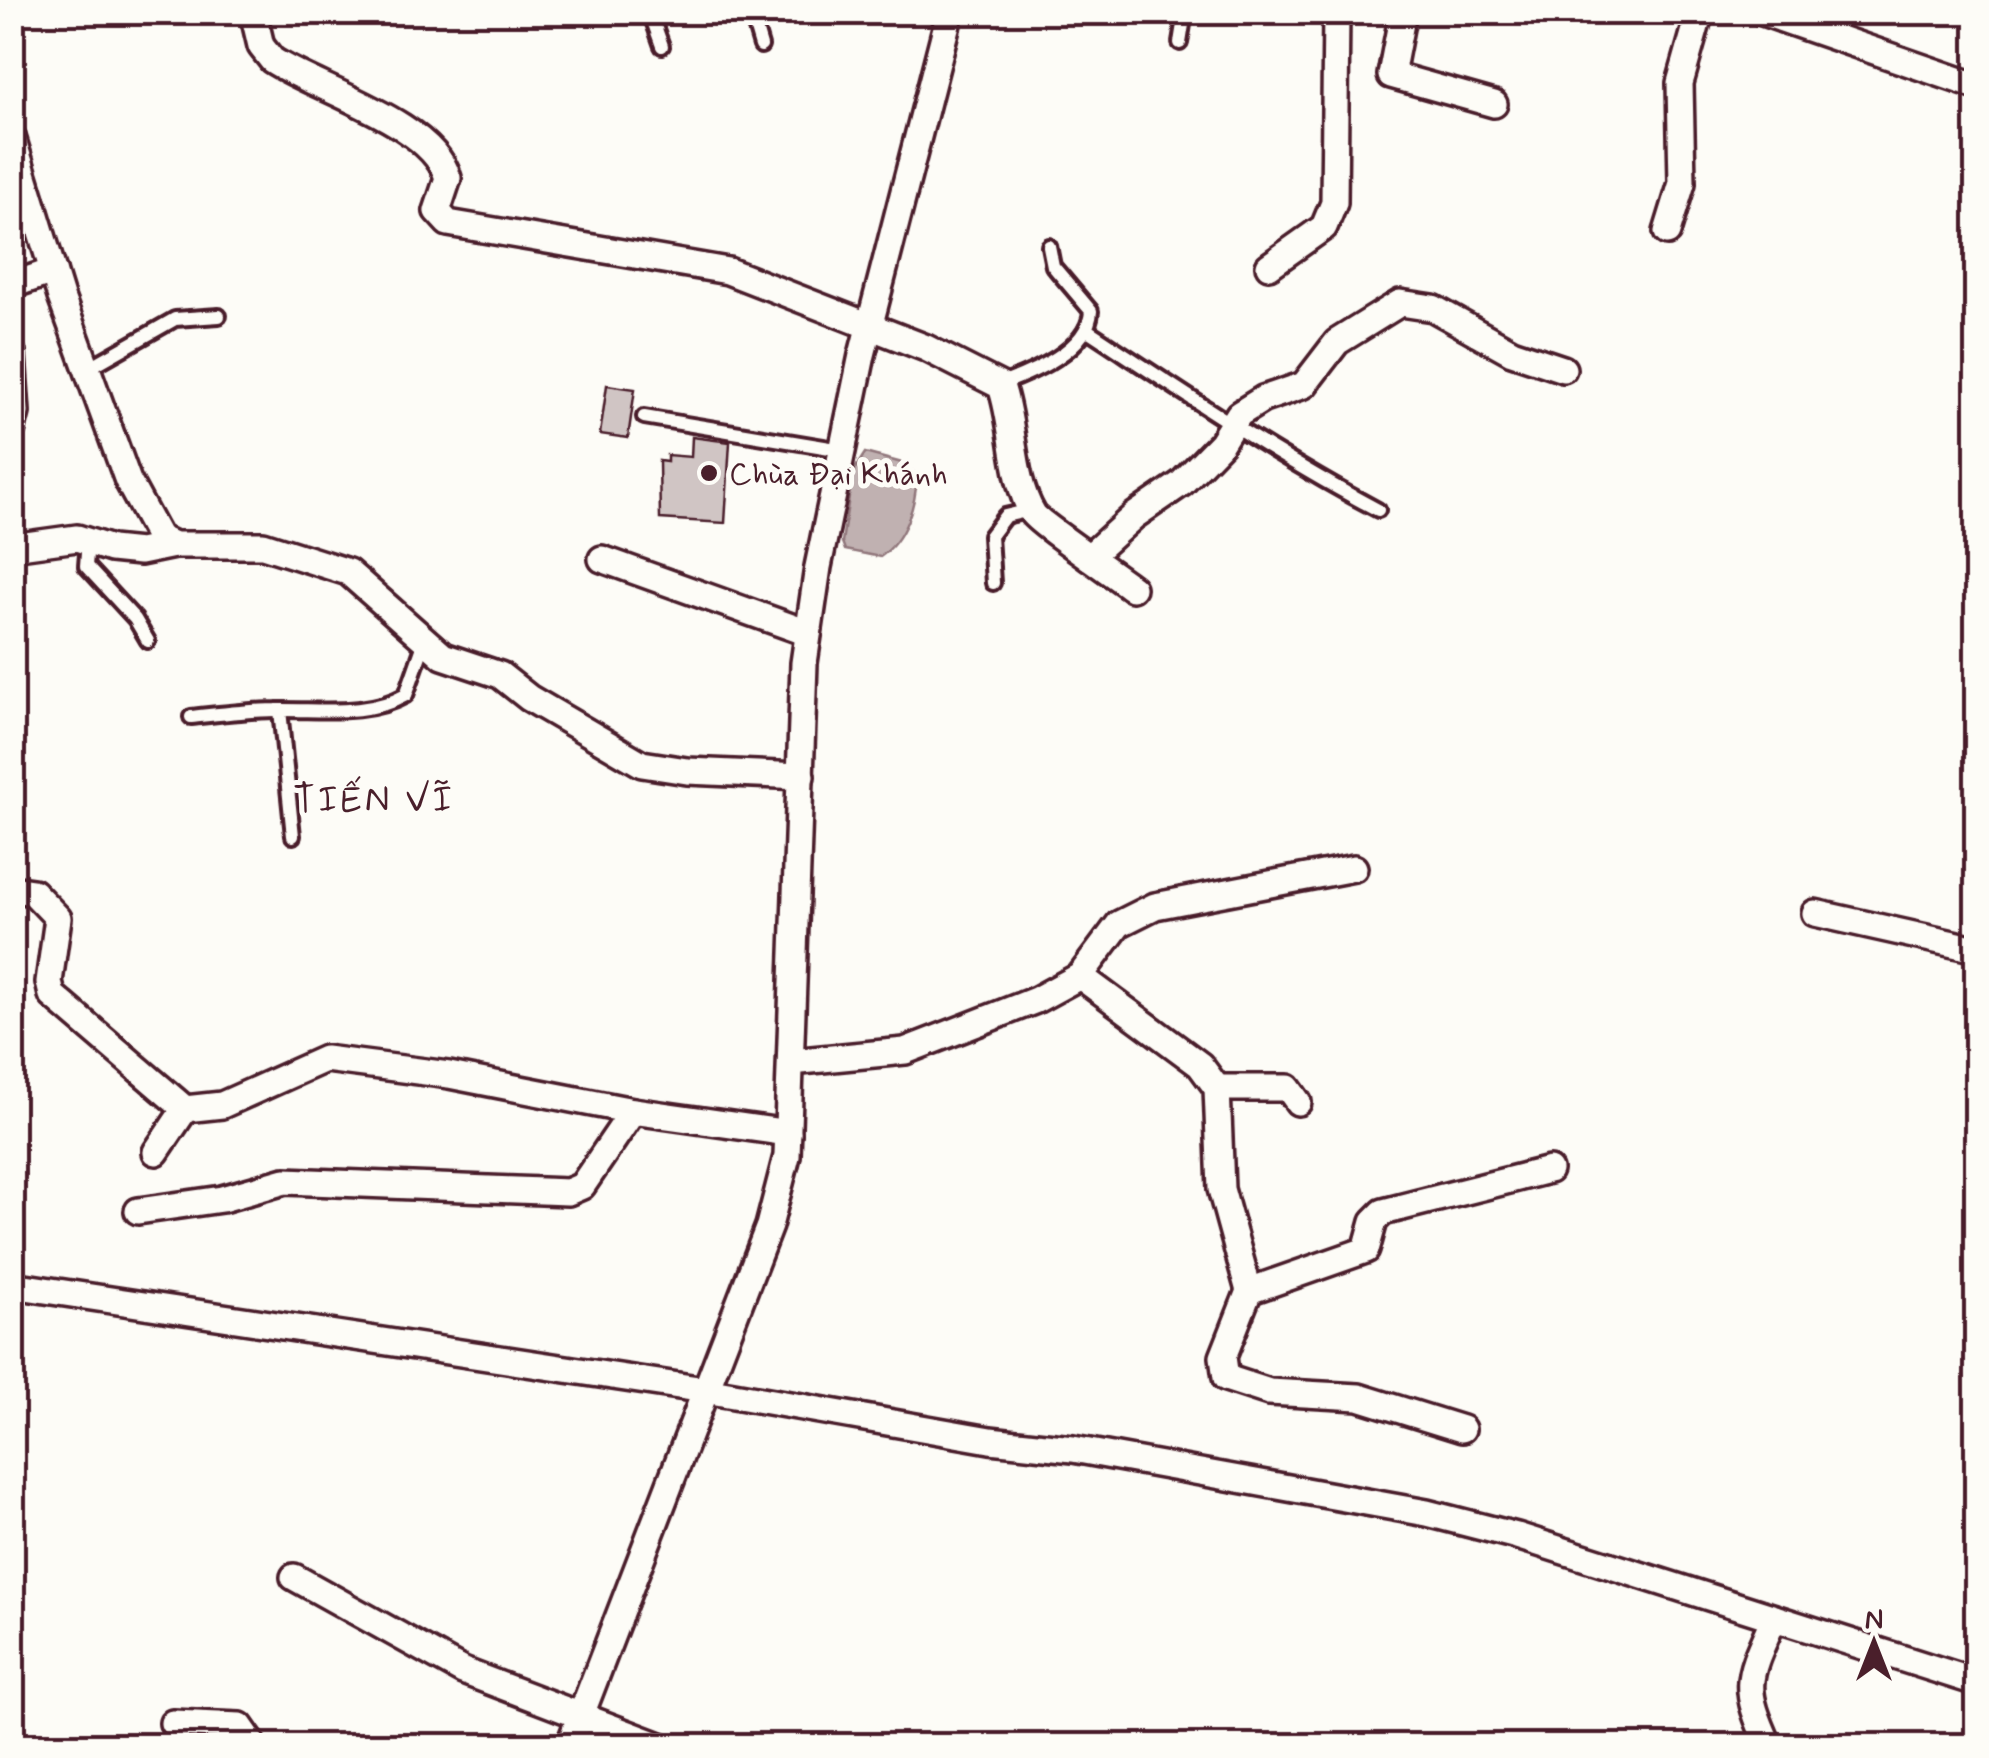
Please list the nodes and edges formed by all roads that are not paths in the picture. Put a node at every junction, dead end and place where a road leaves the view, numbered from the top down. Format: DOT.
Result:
graph roads {
  1 [pos="252,12"];
  2 [pos="650,12"];
  3 [pos="751,12"];
  4 [pos="950,12"];
  5 [pos="1184,12"];
  6 [pos="1336,12"];
  7 [pos="1403,12"];
  8 [pos="1700,12"];
  9 [pos="1762,12"];
  10 [pos="1180,43"];
  11 [pos="662,46"];
  12 [pos="760,46"];
  13 [pos="1976,86"];
  14 [pos="1494,104"];
  15 [pos="12,137"];
  16 [pos="1666,232"];
  17 [pos="1049,246"];
  18 [pos="1269,266"];
  19 [pos="53,271"];
  20 [pos="12,285"];
  21 [pos="219,316"];
  22 [pos="870,326"];
  23 [pos="1086,329"];
  24 [pos="12,352"];
  25 [pos="87,369"];
  26 [pos="1563,369"];
  27 [pos="999,385"];
  28 [pos="644,416"];
  29 [pos="1231,426"];
  30 [pos="12,428"];
  31 [pos="842,450"];
  32 [pos="1032,510"];
  33 [pos="1378,510"];
  34 [pos="88,542"];
  35 [pos="174,544"];
  36 [pos="12,547"];
  37 [pos="1090,557"];
  38 [pos="602,558"];
  39 [pos="993,583"];
  40 [pos="1132,588"];
  41 [pos="808,633"];
  42 [pos="148,641"];
  43 [pos="425,641"];
  44 [pos="280,710"];
  45 [pos="190,717"];
  46 [pos="801,776"];
  47 [pos="293,836"];
  48 [pos="1354,868"];
  49 [pos="12,889"];
  50 [pos="1816,913"];
  51 [pos="1976,949"];
  52 [pos="1080,976"];
  53 [pos="791,1062"];
  54 [pos="1217,1088"];
  55 [pos="1298,1102"];
  56 [pos="185,1110"];
  57 [pos="633,1111"];
  58 [pos="788,1133"];
  59 [pos="156,1152"];
  60 [pos="1549,1170"];
  61 [pos="138,1212"];
  62 [pos="12,1285"];
  63 [pos="1249,1291"];
  64 [pos="705,1390"];
  65 [pos="1462,1428"];
  66 [pos="294,1577"];
  67 [pos="1774,1618"];
  68 [pos="1976,1682"];
  69 [pos="581,1712"];
  70 [pos="173,1723"];
  71 [pos="254,1746"];
  72 [pos="569,1746"];
  73 [pos="660,1746"];
  74 [pos="1770,1746"];
  1 -- 22 [label="street"];
  2 -- 11 [label="lane"];
  3 -- 12 [label="lane"];
  4 -- 22 [label="street"];
  5 -- 10 [label="lane"];
  6 -- 18 [label="street"];
  7 -- 14 [label="street"];
  8 -- 16 [label="street"];
  9 -- 13 [label="street"];
  15 -- 19 [label="street"];
  17 -- 23 [label="lane"];
  19 -- 20 [label="street"];
  19 -- 25 [label="street"];
  21 -- 25 [label="lane"];
  22 -- 27 [label="street"];
  22 -- 31 [label="street"];
  23 -- 27 [label="lane"];
  23 -- 29 [label="lane"];
  24 -- 30 [label="street"];
  25 -- 35 [label="street"];
  26 -- 29 [label="street"];
  27 -- 32 [label="street"];
  28 -- 31 [label="lane"];
  29 -- 33 [label="lane"];
  29 -- 37 [label="street"];
  31 -- 41 [label="street"];
  32 -- 37 [label="street"];
  32 -- 39 [label="lane"];
  34 -- 35 [label="street"];
  34 -- 36 [label="street"];
  34 -- 42 [label="lane"];
  35 -- 43 [label="street"];
  37 -- 40 [label="street"];
  38 -- 41 [label="street"];
  41 -- 46 [label="street"];
  43 -- 44 [label="lane"];
  43 -- 46 [label="street"];
  44 -- 45 [label="lane"];
  44 -- 47 [label="lane"];
  46 -- 53 [label="street"];
  48 -- 52 [label="street"];
  49 -- 56 [label="street"];
  50 -- 51 [label="street"];
  52 -- 53 [label="street"];
  52 -- 54 [label="street"];
  53 -- 58 [label="street"];
  54 -- 55 [label="street"];
  54 -- 63 [label="street"];
  56 -- 57 [label="street"];
  56 -- 59 [label="street"];
  57 -- 58 [label="street"];
  57 -- 61 [label="street"];
  58 -- 64 [label="street"];
  60 -- 63 [label="street"];
  62 -- 64 [label="street"];
  63 -- 65 [label="street"];
  64 -- 67 [label="street"];
  64 -- 69 [label="street"];
  66 -- 69 [label="street"];
  67 -- 68 [label="street"];
  67 -- 74 [label="street"];
  69 -- 72 [label="street"];
  69 -- 73 [label="street"];
  70 -- 71 [label="street"];
}
